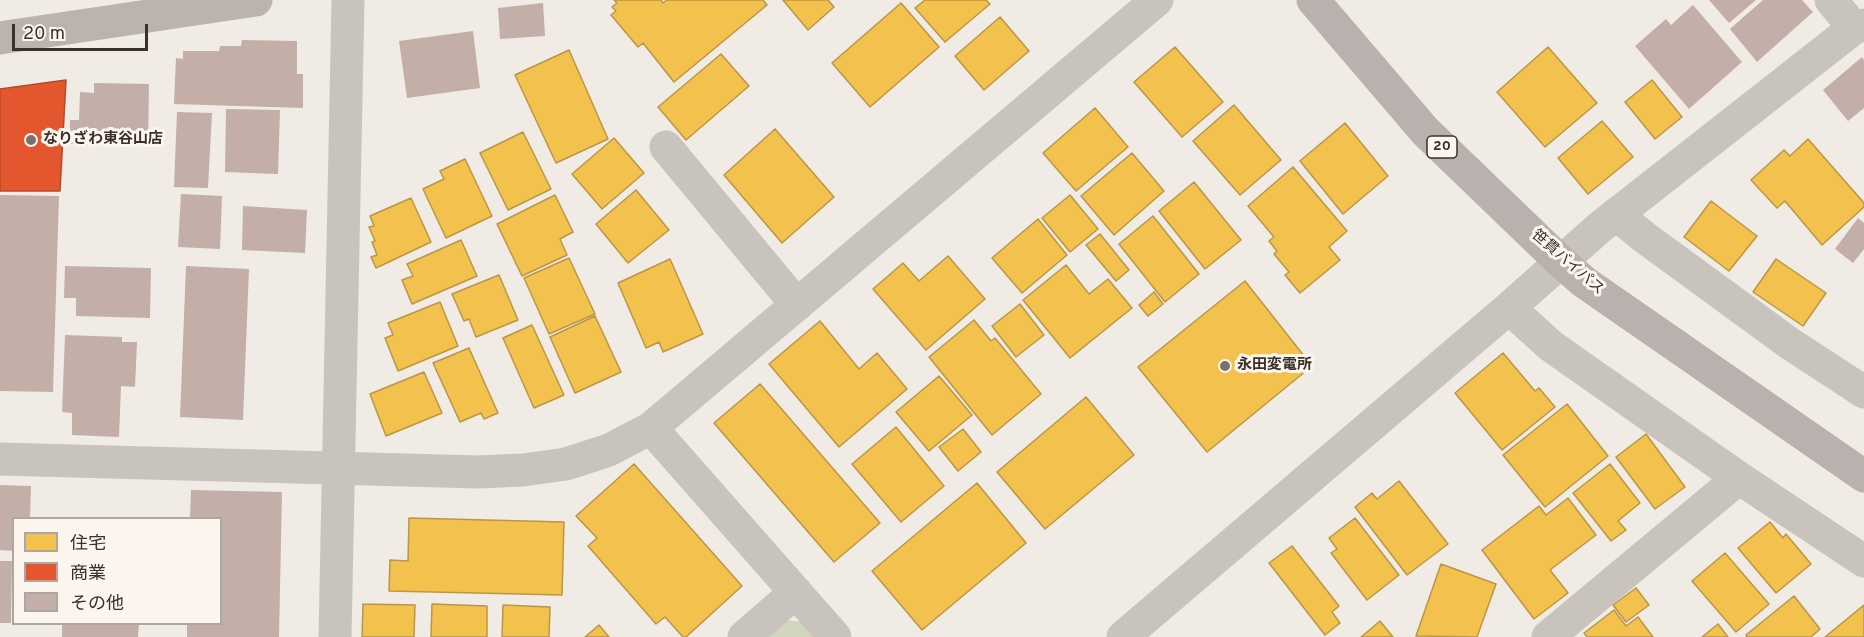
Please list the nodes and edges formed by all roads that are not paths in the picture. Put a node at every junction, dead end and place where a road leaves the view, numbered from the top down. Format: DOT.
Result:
graph roads {
  1 [pos="256,0"];
  2 [pos="348,0"];
  3 [pos="1156,0"];
  4 [pos="1313,0"];
  5 [pos="1831,0"];
  6 [pos="1859,26"];
  7 [pos="0,38"];
  8 [pos="666,147"];
  9 [pos="1616,214"];
  10 [pos="1560,261"];
  11 [pos="797,305"];
  12 [pos="1509,308"];
  13 [pos="1864,392"];
  14 [pos="651,428"];
  15 [pos="0,459"];
  16 [pos="339,468"];
  17 [pos="1864,476"];
  18 [pos="1739,478"];
  19 [pos="1864,561"];
  20 [pos="796,592"];
  21 [pos="335,637"];
  22 [pos="744,637"];
  23 [pos="835,637"];
  24 [pos="1124,637"];
  25 [pos="1548,637"];
  1 -- 7 [label="street"];
  2 -- 16 [label="street"];
  3 -- 11 [label="street"];
  4 -- 10 [label="main road, 笹貫バイパス / 20"];
  5 -- 6 [label="street"];
  6 -- 9 [label="street"];
  8 -- 11 [label="street"];
  9 -- 10 [label="street"];
  9 -- 13 [label="street"];
  10 -- 12 [label="street"];
  10 -- 17 [label="main road, 笹貫バイパス / 20"];
  11 -- 14 [label="street"];
  12 -- 18 [label="street"];
  12 -- 24 [label="street"];
  14 -- 16 [label="street"];
  14 -- 20 [label="street"];
  15 -- 16 [label="street"];
  16 -- 21 [label="street"];
  18 -- 19 [label="street"];
  18 -- 25 [label="street"];
  20 -- 22 [label="street"];
  20 -- 23 [label="street"];
}
